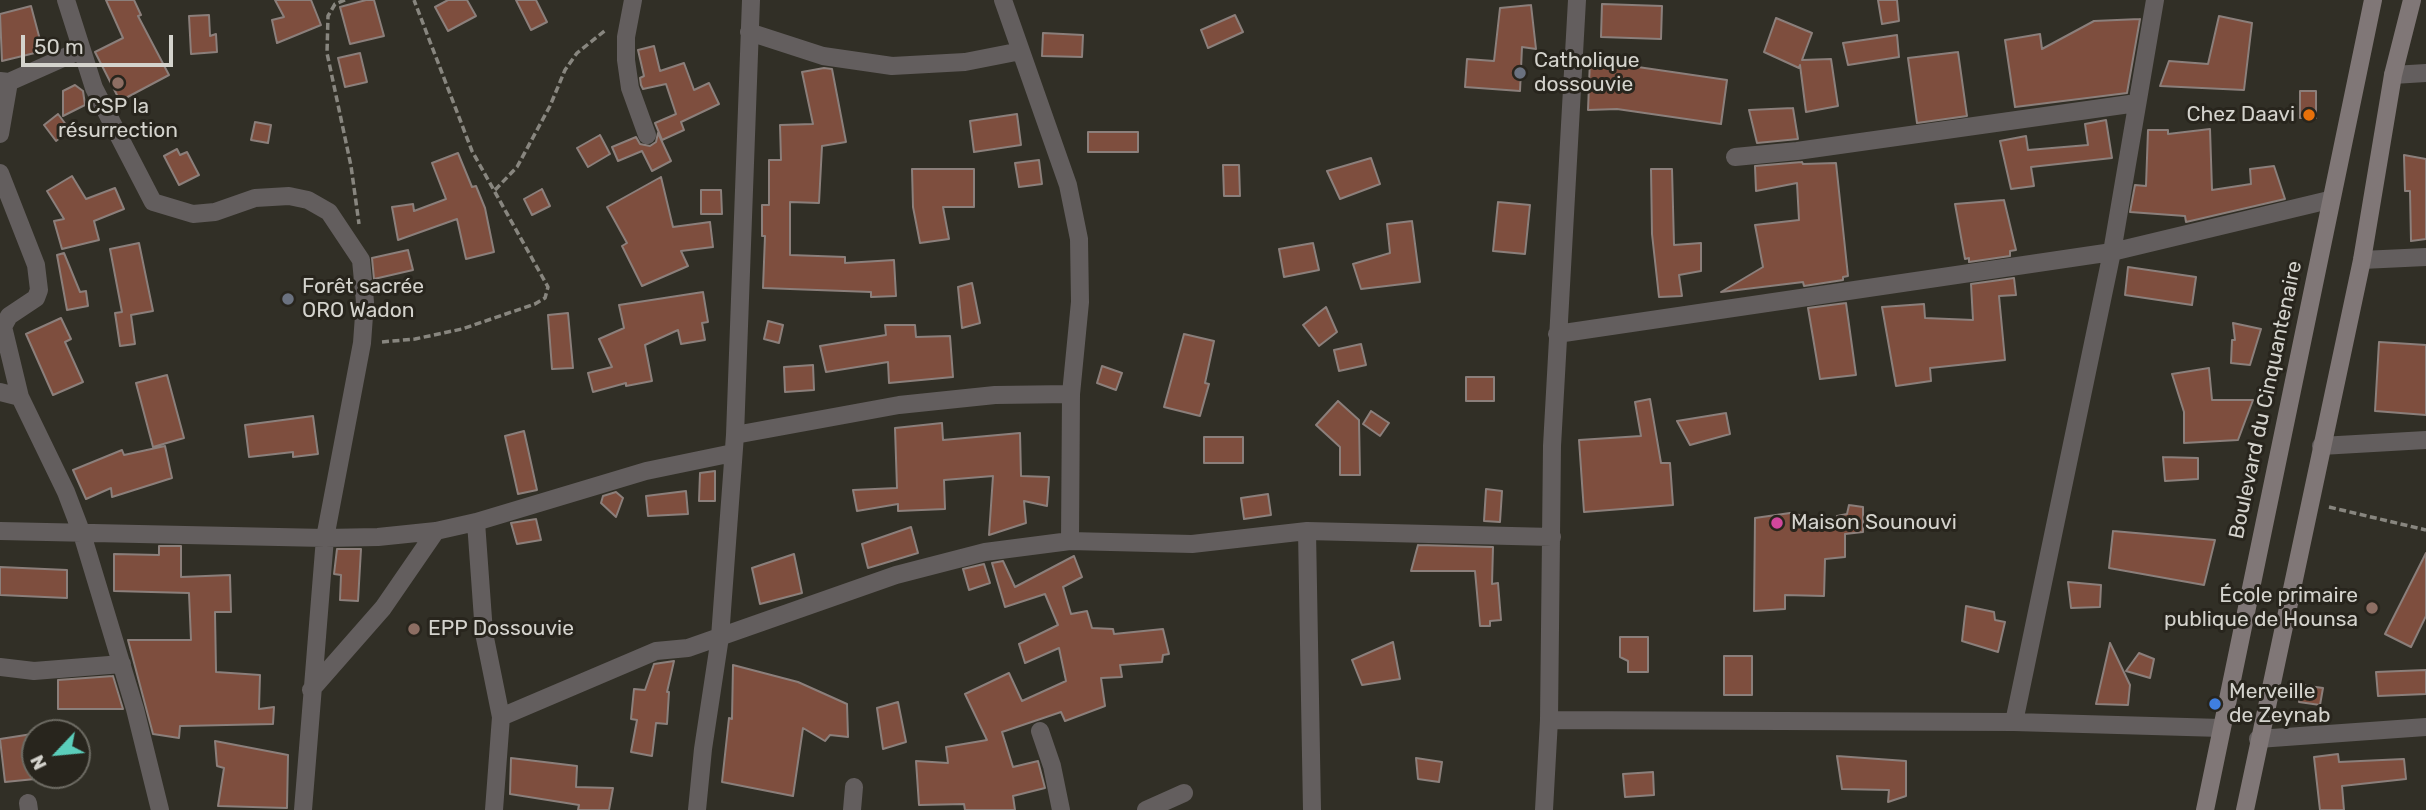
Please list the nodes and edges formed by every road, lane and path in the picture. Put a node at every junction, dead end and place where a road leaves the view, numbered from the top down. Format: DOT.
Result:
graph roads {
  1 [pos="66,0"];
  2 [pos="345,0"];
  3 [pos="414,0"];
  4 [pos="751,0"];
  5 [pos="1003,0"];
  6 [pos="1577,0"];
  7 [pos="2155,0"];
  8 [pos="2373,0"];
  9 [pos="2412,0"];
  10 [pos="632,5"];
  11 [pos="749,32"];
  12 [pos="81,50"];
  13 [pos="1021,51"];
  14 [pos="2426,73"];
  15 [pos="2393,75"];
  16 [pos="4,82"];
  17 [pos="2137,103"];
  18 [pos="0,134"];
  19 [pos="647,135"];
  20 [pos="1735,157"];
  21 [pos="0,173"];
  22 [pos="495,190"];
  23 [pos="2329,200"];
  24 [pos="2112,252"];
  25 [pos="2426,257"];
  26 [pos="361,260"];
  27 [pos="2362,260"];
  28 [pos="1557,334"];
  29 [pos="362,343"];
  30 [pos="5,357"];
  31 [pos="0,392"];
  32 [pos="1071,394"];
  33 [pos="20,397"];
  34 [pos="2426,440"];
  35 [pos="734,444"];
  36 [pos="2321,446"];
  37 [pos="2241,486"];
  38 [pos="2270,493"];
  39 [pos="2309,502"];
  40 [pos="477,522"];
  41 [pos="2426,530"];
  42 [pos="0,531"];
  43 [pos="436,531"];
  44 [pos="1307,531"];
  45 [pos="82,534"];
  46 [pos="1552,537"];
  47 [pos="325,538"];
  48 [pos="1070,541"];
  49 [pos="720,637"];
  50 [pos="122,664"];
  51 [pos="0,667"];
  52 [pos="311,690"];
  53 [pos="501,717"];
  54 [pos="1549,720"];
  55 [pos="2014,722"];
  56 [pos="2426,727"];
  57 [pos="2221,728"];
  58 [pos="1040,731"];
  59 [pos="2258,738"];
  60 [pos="854,787"];
  61 [pos="1184,793"];
  62 [pos="160,810"];
  63 [pos="303,810"];
  64 [pos="494,810"];
  65 [pos="697,810"];
  66 [pos="852,810"];
  67 [pos="1060,810"];
  68 [pos="1146,810"];
  69 [pos="1312,810"];
  70 [pos="1544,810"];
  71 [pos="2205,810"];
  72 [pos="2245,810"];
  1 -- 12 [label="street"];
  2 -- 26 [label="path"];
  3 -- 22 [label="path"];
  4 -- 11 [label="street"];
  5 -- 13 [label="street"];
  6 -- 28 [label="street"];
  7 -- 17 [label="street"];
  8 -- 23 [label="main road, Boulevard du Cinquantenaire"];
  9 -- 15 [label="main road"];
  10 -- 19 [label="street"];
  10 -- 22 [label="path"];
  11 -- 13 [label="street"];
  11 -- 35 [label="street"];
  12 -- 16 [label="street"];
  12 -- 26 [label="street"];
  13 -- 32 [label="street"];
  14 -- 15 [label="street"];
  15 -- 27 [label="main road"];
  16 -- 18 [label="street"];
  17 -- 20 [label="street"];
  17 -- 24 [label="street"];
  21 -- 30 [label="street"];
  22 -- 29 [label="path"];
  23 -- 24 [label="street"];
  23 -- 38 [label="main road, Boulevard du Cinquantenaire"];
  24 -- 28 [label="street"];
  24 -- 55 [label="street"];
  25 -- 27 [label="street"];
  26 -- 29 [label="street"];
  27 -- 36 [label="main road"];
  28 -- 46 [label="street"];
  29 -- 47 [label="street"];
  30 -- 33 [label="street"];
  31 -- 33 [label="street"];
  32 -- 35 [label="street"];
  32 -- 48 [label="street"];
  33 -- 45 [label="street"];
  34 -- 36 [label="street"];
  35 -- 40 [label="street"];
  35 -- 49 [label="street"];
  36 -- 39 [label="main road"];
  37 -- 38 [label="path"];
  38 -- 57 [label="main road, Boulevard du Cinquantenaire"];
  39 -- 41 [label="path"];
  39 -- 59 [label="main road"];
  40 -- 43 [label="street"];
  40 -- 53 [label="street"];
  42 -- 45 [label="street"];
  43 -- 47 [label="street"];
  43 -- 52 [label="street"];
  44 -- 46 [label="street"];
  44 -- 48 [label="street"];
  44 -- 69 [label="street"];
  45 -- 47 [label="street"];
  45 -- 50 [label="street"];
  46 -- 54 [label="street"];
  47 -- 52 [label="street"];
  48 -- 49 [label="street"];
  49 -- 53 [label="street"];
  49 -- 65 [label="street"];
  50 -- 51 [label="street"];
  50 -- 62 [label="street"];
  52 -- 63 [label="street"];
  53 -- 64 [label="street"];
  54 -- 55 [label="street"];
  54 -- 70 [label="street"];
  55 -- 57 [label="street"];
  56 -- 59 [label="street"];
  57 -- 71 [label="main road, Boulevard du Cinquantenaire"];
  58 -- 67 [label="street"];
  59 -- 72 [label="main road"];
  60 -- 66 [label="street"];
  61 -- 68 [label="street"];
}
